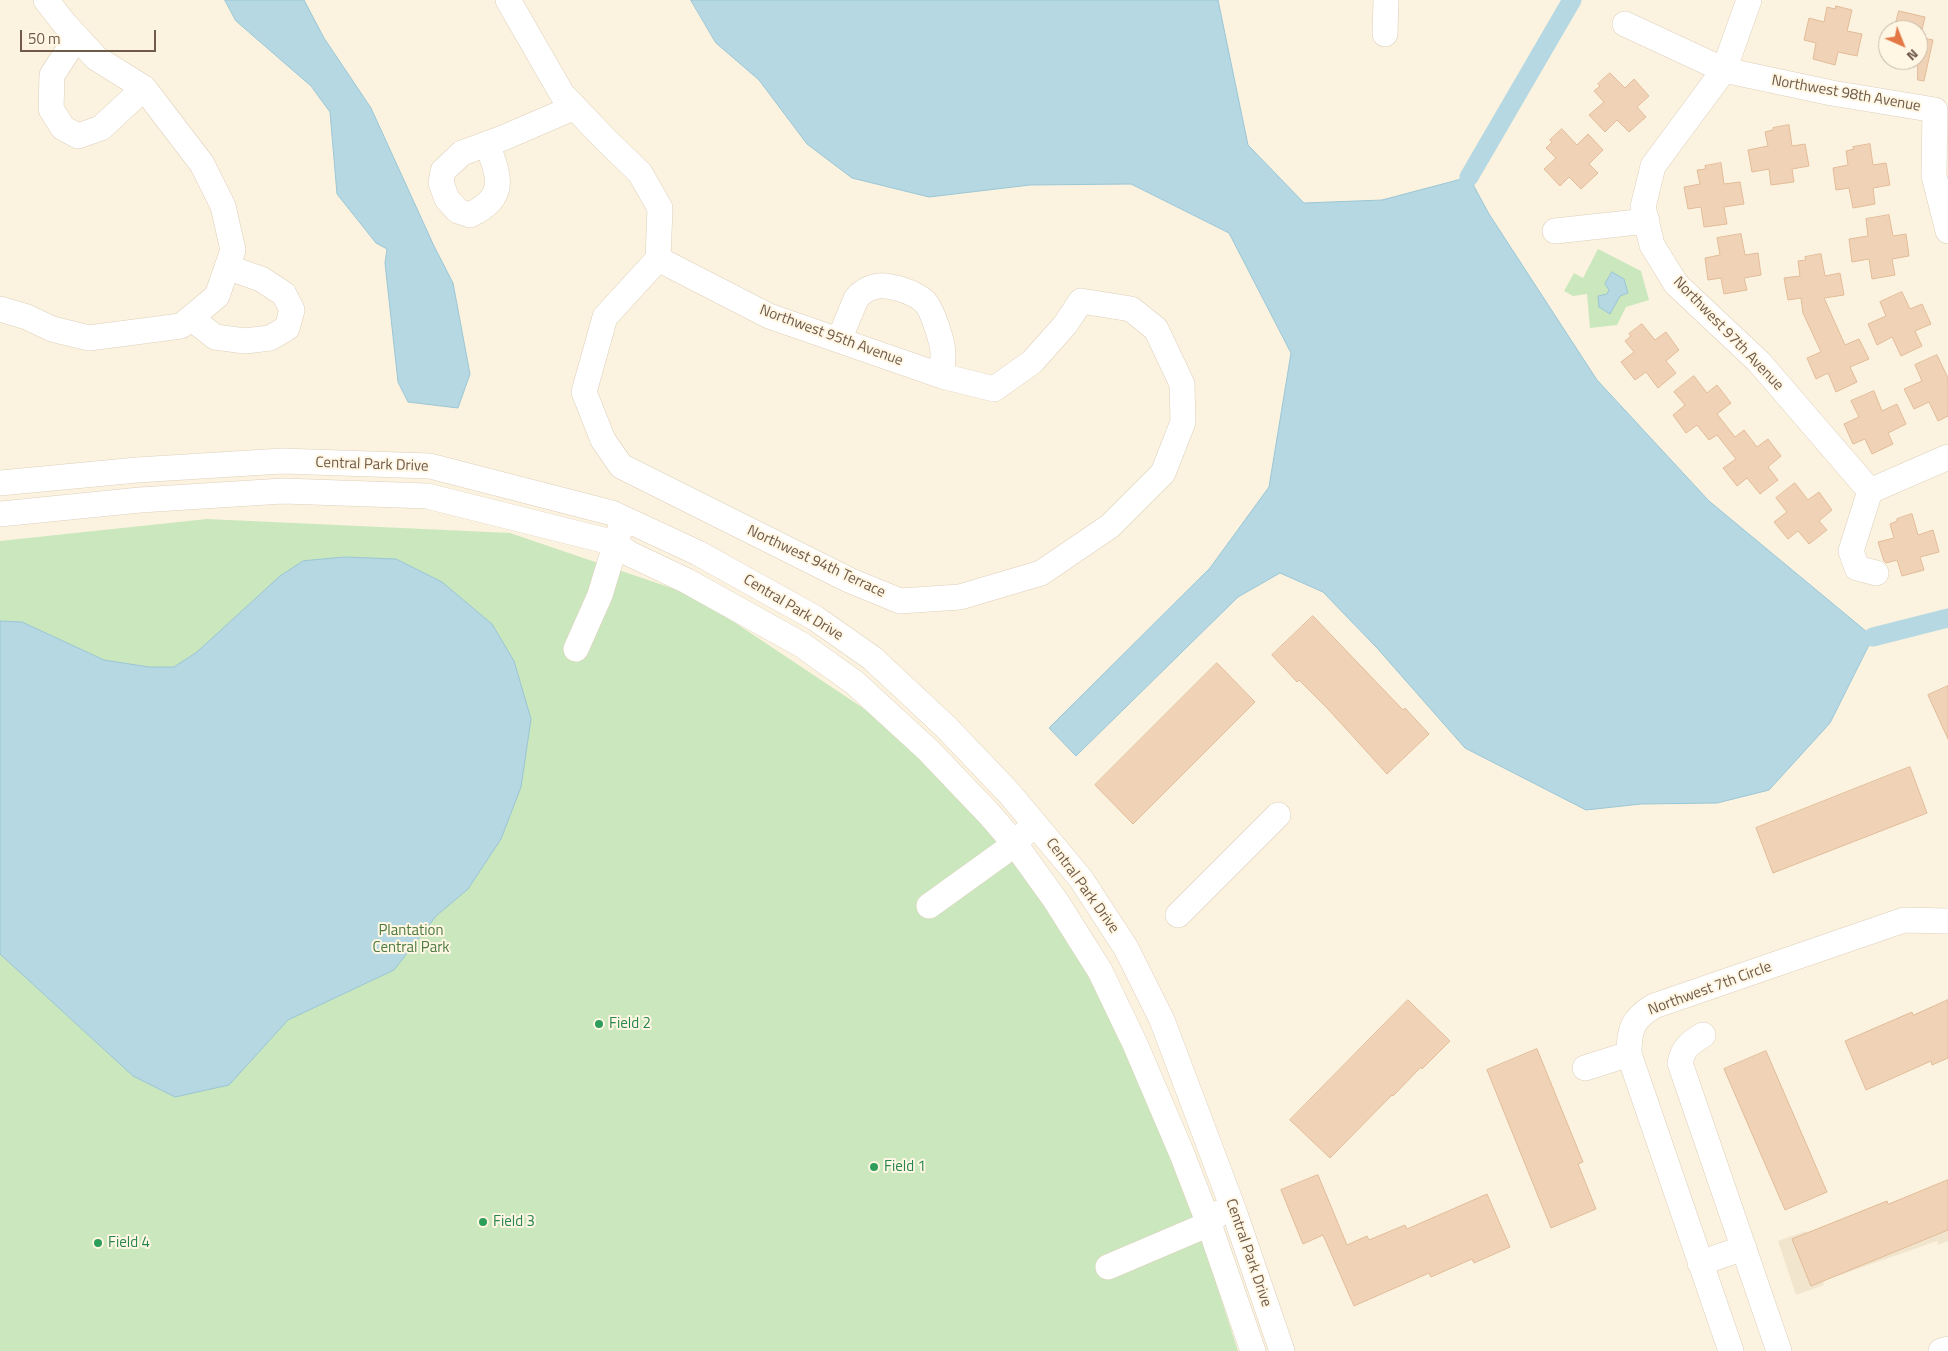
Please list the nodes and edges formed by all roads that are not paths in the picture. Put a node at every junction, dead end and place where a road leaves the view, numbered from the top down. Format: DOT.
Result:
graph roads {
  1 [pos="46,0"];
  2 [pos="508,0"];
  3 [pos="1386,0"];
  4 [pos="1748,0"];
  5 [pos="1625,24"];
  6 [pos="1385,34"];
  7 [pos="77,37"];
  8 [pos="1724,70"];
  9 [pos="144,88"];
  10 [pos="575,108"];
  11 [pos="1942,111"];
  12 [pos="487,144"];
  13 [pos="1647,221"];
  14 [pos="1556,231"];
  15 [pos="1948,231"];
  16 [pos="658,259"];
  17 [pos="227,266"];
  18 [pos="0,308"];
  19 [pos="191,318"];
  20 [pos="839,340"];
  21 [pos="942,376"];
  22 [pos="994,389"];
  23 [pos="1948,457"];
  24 [pos="0,483"];
  25 [pos="1870,491"];
  26 [pos="0,514"];
  27 [pos="624,518"];
  28 [pos="615,543"];
  29 [pos="1876,573"];
  30 [pos="576,649"];
  31 [pos="1278,815"];
  32 [pos="1035,824"];
  33 [pos="1014,844"];
  34 [pos="930,906"];
  35 [pos="1178,914"];
  36 [pos="1948,921"];
  37 [pos="1703,1035"];
  38 [pos="1629,1054"];
  39 [pos="1586,1068"];
  40 [pos="1230,1201"];
  41 [pos="1209,1224"];
  42 [pos="1744,1248"];
  43 [pos="1700,1264"];
  44 [pos="1108,1266"];
  45 [pos="1948,1349"];
  46 [pos="1253,1351"];
  47 [pos="1282,1351"];
  48 [pos="1731,1351"];
  49 [pos="1780,1351"];
  50 [pos="1941,1351"];
  1 -- 7 [label="street"];
  2 -- 10 [label="street"];
  3 -- 6 [label="street"];
  4 -- 8 [label="street, Northwest 97th Avenue"];
  5 -- 8 [label="street, Northwest 98th Avenue"];
  7 -- 9 [label="street"];
  7 -- 9 [label="street"];
  8 -- 11 [label="street, Northwest 98th Avenue"];
  8 -- 13 [label="street, Northwest 97th Avenue"];
  9 -- 17 [label="street"];
  10 -- 12 [label="street"];
  10 -- 16 [label="street"];
  11 -- 15 [label="street, Northwest 98th Avenue"];
  13 -- 14 [label="street"];
  13 -- 25 [label="street, Northwest 97th Avenue"];
  16 -- 20 [label="street, Northwest 95th Avenue"];
  16 -- 22 [label="street, Northwest 94th Terrace"];
  17 -- 19 [label="street"];
  17 -- 19 [label="street"];
  18 -- 19 [label="street"];
  20 -- 21 [label="street, Northwest 95th Avenue"];
  20 -- 21 [label="street"];
  21 -- 22 [label="street, Northwest 95th Avenue"];
  23 -- 25 [label="street"];
  24 -- 27 [label="street, Central Park Drive"];
  25 -- 29 [label="street"];
  26 -- 28 [label="street, Central Park Drive"];
  27 -- 28 [label="street"];
  27 -- 32 [label="street, Central Park Drive"];
  28 -- 30 [label="street"];
  28 -- 33 [label="street, Central Park Drive"];
  31 -- 35 [label="street"];
  32 -- 33 [label="street"];
  32 -- 40 [label="street, Central Park Drive"];
  33 -- 34 [label="street"];
  33 -- 41 [label="street, Central Park Drive"];
  36 -- 38 [label="street, Northwest 7th Circle"];
  37 -- 42 [label="street"];
  38 -- 39 [label="street"];
  38 -- 43 [label="street, Northwest 7th Circle"];
  40 -- 41 [label="street"];
  40 -- 47 [label="street, Central Park Drive"];
  41 -- 44 [label="street"];
  41 -- 46 [label="street, Central Park Drive"];
  42 -- 43 [label="street"];
  42 -- 49 [label="street"];
  43 -- 48 [label="street, Northwest 7th Circle"];
  45 -- 50 [label="street"];
}
